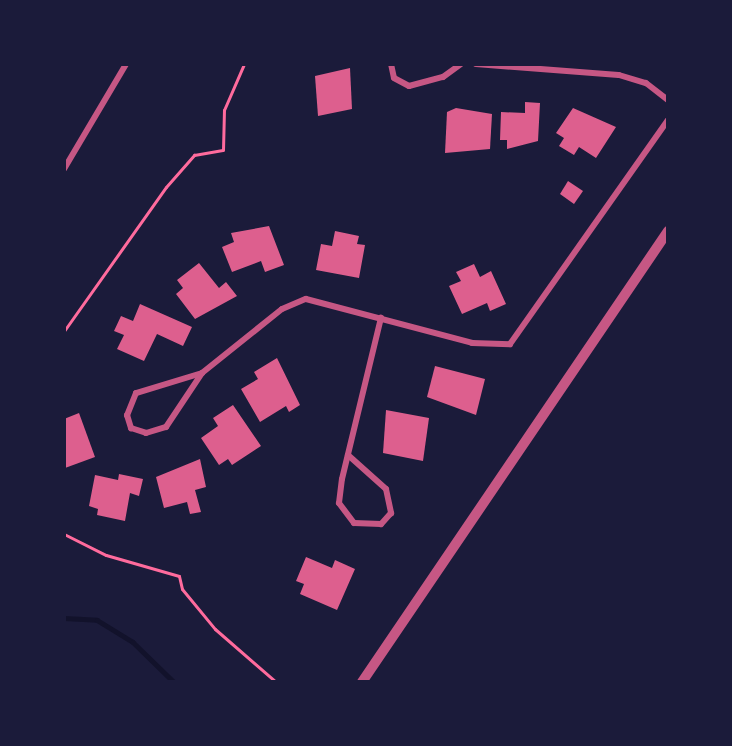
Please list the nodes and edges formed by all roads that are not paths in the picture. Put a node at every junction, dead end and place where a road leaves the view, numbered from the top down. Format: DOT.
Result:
graph roads {
  1 [pos="126,64"];
  2 [pos="391,64"];
  3 [pos="461,64"];
  4 [pos="476,64"];
  5 [pos="668,100"];
  6 [pos="668,120"];
  7 [pos="64,169"];
  8 [pos="668,231"];
  9 [pos="381,318"];
  10 [pos="202,373"];
  11 [pos="348,455"];
  12 [pos="362,681"];
  1 -- 7 [label="street"];
  2 -- 3 [label="street"];
  4 -- 5 [label="street"];
  6 -- 9 [label="street"];
  8 -- 12 [label="street"];
  9 -- 10 [label="street"];
  9 -- 11 [label="street"];
  10 -- 10 [label="street"];
  11 -- 11 [label="street"];
}
